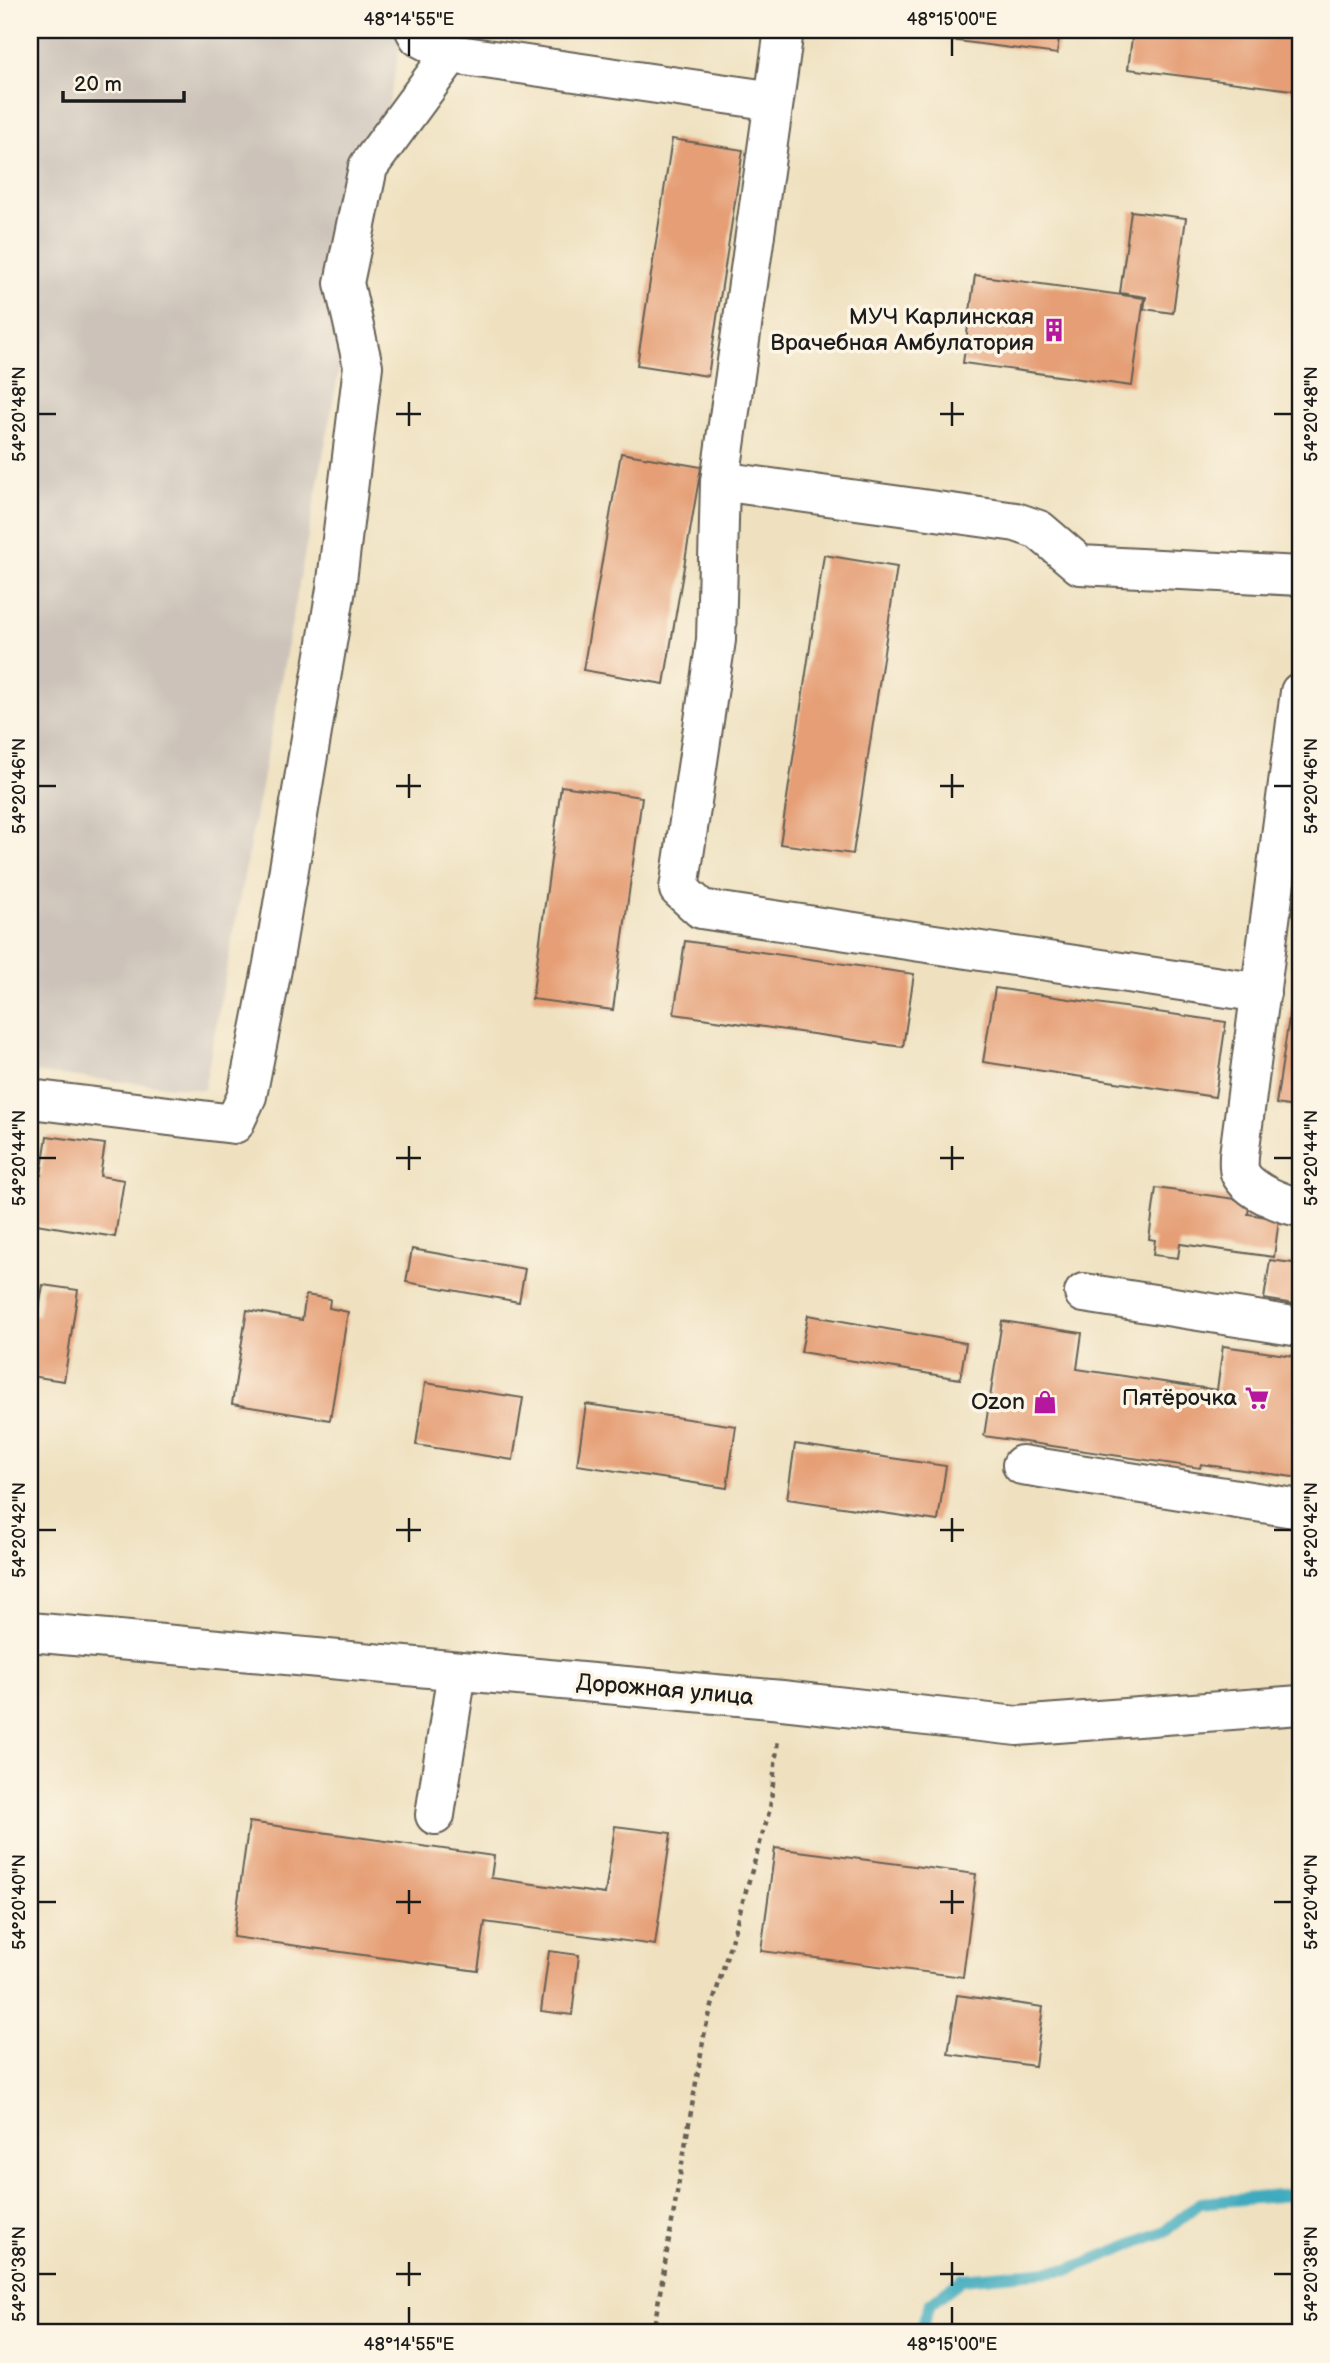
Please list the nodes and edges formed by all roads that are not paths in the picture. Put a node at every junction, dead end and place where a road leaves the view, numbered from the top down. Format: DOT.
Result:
graph roads {
  1 [pos="415,30"];
  2 [pos="784,30"];
  3 [pos="451,54"];
  4 [pos="774,101"];
  5 [pos="720,481"];
  6 [pos="1300,576"];
  7 [pos="1300,692"];
  8 [pos="1261,993"];
  9 [pos="30,1099"];
  10 [pos="1300,1207"];
  11 [pos="1084,1293"];
  12 [pos="1300,1327"];
  13 [pos="1022,1465"];
  14 [pos="1300,1509"];
  15 [pos="30,1632"];
  16 [pos="457,1671"];
  17 [pos="1300,1706"];
  18 [pos="435,1815"];
  1 -- 3 [label="street"];
  2 -- 4 [label="street"];
  3 -- 4 [label="street"];
  3 -- 9 [label="street"];
  4 -- 5 [label="street"];
  5 -- 6 [label="street"];
  5 -- 8 [label="street"];
  7 -- 8 [label="street"];
  8 -- 10 [label="street"];
  11 -- 12 [label="street"];
  13 -- 14 [label="street"];
  15 -- 16 [label="street, Дорожная улица"];
  16 -- 17 [label="street, Дорожная улица"];
  16 -- 18 [label="street"];
}
